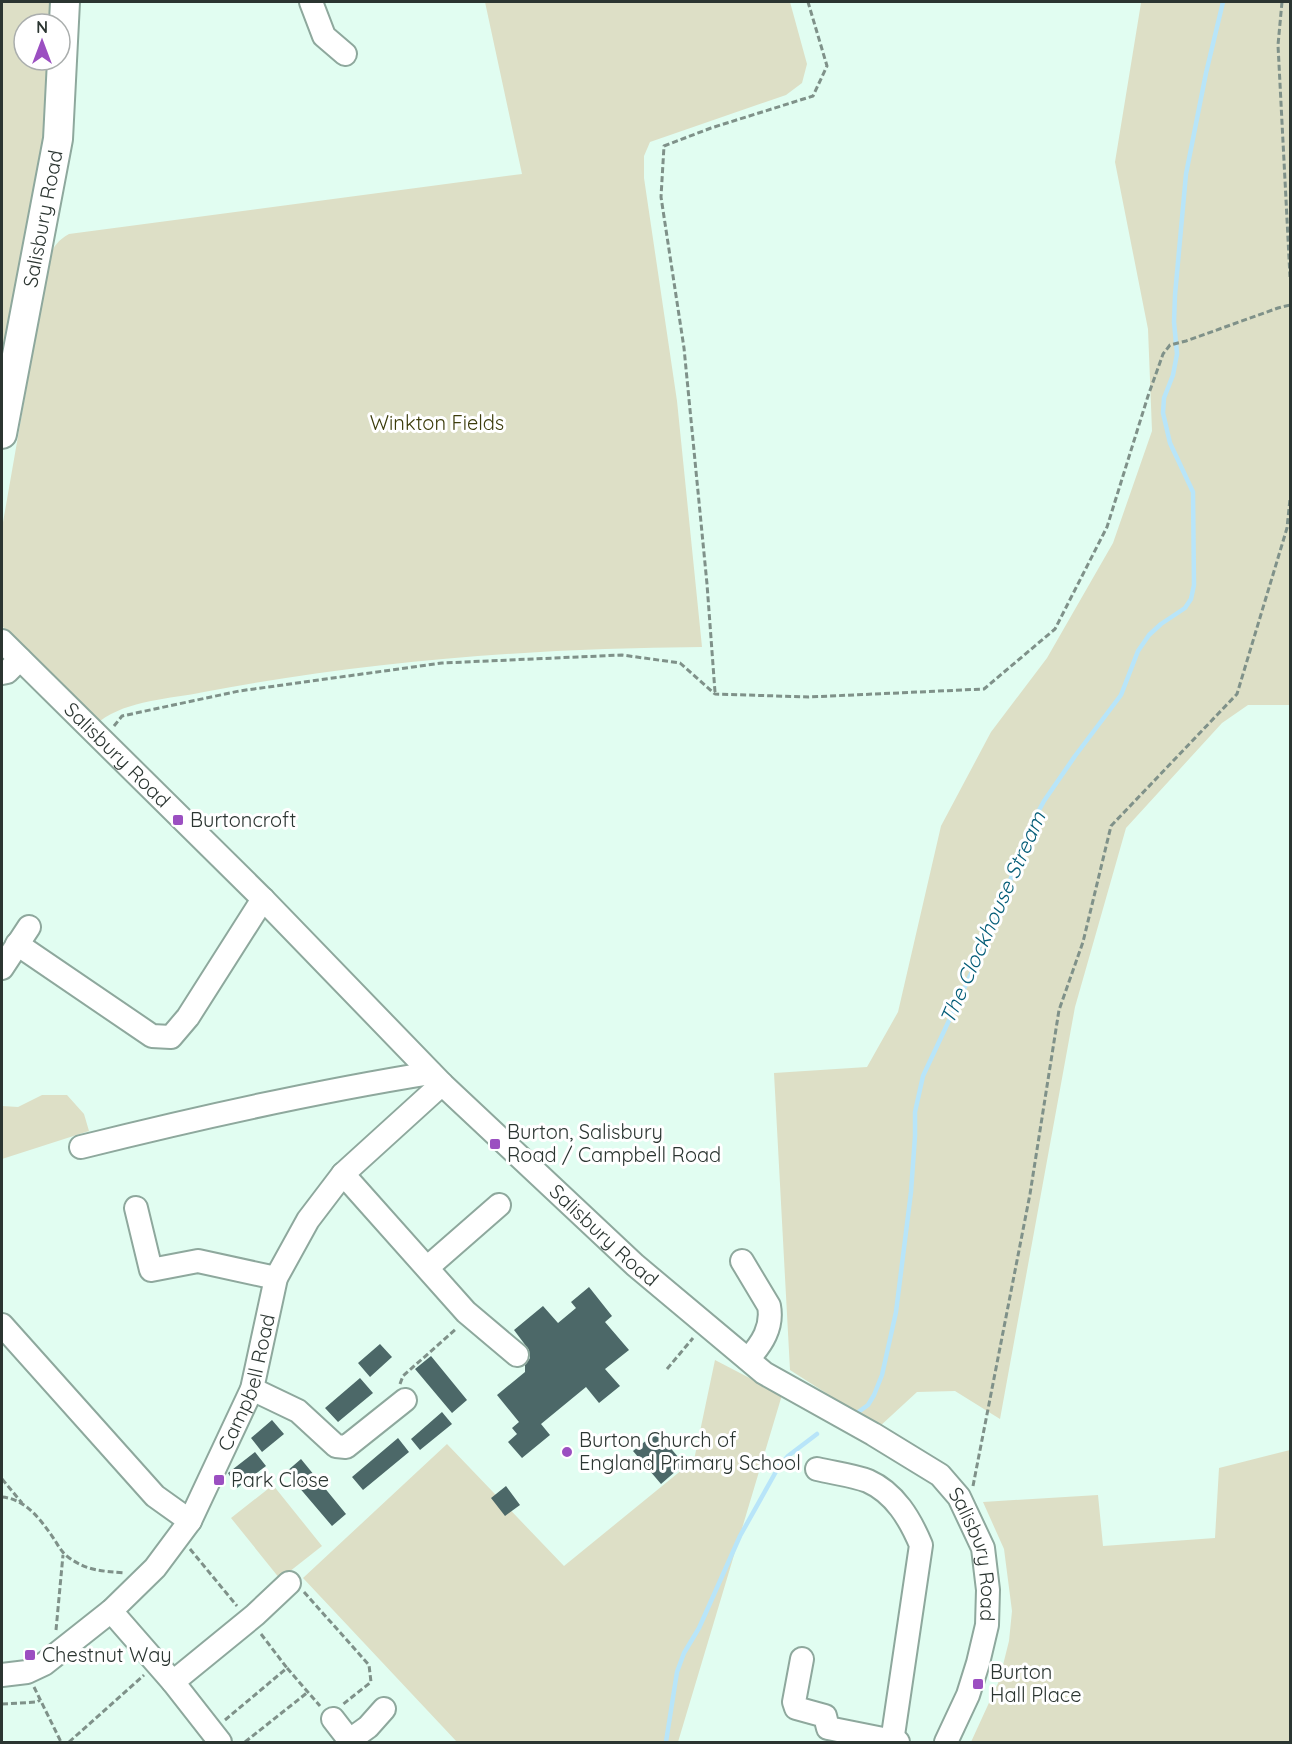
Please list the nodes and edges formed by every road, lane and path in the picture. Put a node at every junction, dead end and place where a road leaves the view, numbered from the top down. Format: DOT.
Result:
graph roads {
  1 [pos="65,2"];
  2 [pos="311,2"];
  3 [pos="808,2"];
  4 [pos="1282,2"];
  5 [pos="345,54"];
  6 [pos="1290,277"];
  7 [pos="1290,305"];
  8 [pos="2,435"];
  9 [pos="1290,499"];
  10 [pos="2,641"];
  11 [pos="20,659"];
  12 [pos="2,674"];
  13 [pos="715,694"];
  14 [pos="102,740"];
  15 [pos="263,899"];
  16 [pos="2,968"];
  17 [pos="437,1078"];
  18 [pos="81,1147"];
  19 [pos="343,1174"];
  20 [pos="499,1204"];
  21 [pos="136,1208"];
  22 [pos="742,1260"];
  23 [pos="428,1267"];
  24 [pos="276,1278"];
  25 [pos="469,1314"];
  26 [pos="706,1323"];
  27 [pos="2,1325"];
  28 [pos="518,1355"];
  29 [pos="748,1359"];
  30 [pos="667,1369"];
  31 [pos="252,1389"];
  32 [pos="407,1402"];
  33 [pos="817,1469"];
  34 [pos="2,1479"];
  35 [pos="2,1497"];
  36 [pos="25,1506"];
  37 [pos="967,1515"];
  38 [pos="190,1521"];
  39 [pos="190,1549"];
  40 [pos="64,1554"];
  41 [pos="147,1576"];
  42 [pos="289,1583"];
  43 [pos="111,1611"];
  44 [pos="253,1618"];
  45 [pos="66,1647"];
  46 [pos="802,1659"];
  47 [pos="156,1663"];
  48 [pos="287,1668"];
  49 [pos="27,1672"];
  50 [pos="2,1675"];
  51 [pos="173,1682"];
  52 [pos="308,1692"];
  53 [pos="39,1700"];
  54 [pos="2,1704"];
  55 [pos="384,1709"];
  56 [pos="331,1718"];
  57 [pos="220,1733"];
  58 [pos="348,1742"];
  59 [pos="895,1742"];
  60 [pos="61,1743"];
  61 [pos="69,1743"];
  62 [pos="245,1743"];
  63 [pos="945,1743"];
  1 -- 8 [label="main road, Salisbury Road"];
  2 -- 5 [label="street"];
  3 -- 13 [label="path"];
  4 -- 6 [label="path"];
  7 -- 13 [label="path"];
  9 -- 37 [label="path"];
  10 -- 11 [label="street, Salisbury Road"];
  11 -- 12 [label="street"];
  11 -- 14 [label="street, Salisbury Road"];
  13 -- 14 [label="path"];
  14 -- 15 [label="street, Salisbury Road"];
  15 -- 16 [label="street"];
  15 -- 17 [label="street, Salisbury Road"];
  17 -- 18 [label="street"];
  17 -- 19 [label="street, Campbell Road"];
  17 -- 26 [label="street, Salisbury Road"];
  19 -- 23 [label="street"];
  19 -- 24 [label="street, Campbell Road"];
  20 -- 23 [label="street"];
  21 -- 24 [label="street"];
  22 -- 29 [label="street"];
  23 -- 25 [label="street"];
  24 -- 31 [label="street, Campbell Road"];
  25 -- 28 [label="street"];
  25 -- 32 [label="path"];
  26 -- 29 [label="street, Salisbury Road"];
  26 -- 30 [label="path"];
  27 -- 38 [label="street"];
  29 -- 37 [label="street, Salisbury Road"];
  31 -- 32 [label="street"];
  31 -- 38 [label="street, Campbell Road"];
  33 -- 59 [label="street"];
  34 -- 36 [label="path"];
  35 -- 36 [label="path"];
  36 -- 40 [label="path"];
  37 -- 63 [label="street, Salisbury Road"];
  38 -- 41 [label="street, Campbell Road"];
  39 -- 44 [label="path"];
  40 -- 41 [label="path"];
  40 -- 45 [label="path"];
  41 -- 43 [label="street, Campbell Road"];
  42 -- 44 [label="street"];
  42 -- 56 [label="path"];
  43 -- 45 [label="street, Campbell Road"];
  43 -- 47 [label="street"];
  44 -- 48 [label="path"];
  44 -- 51 [label="street"];
  45 -- 49 [label="street, Campbell Road"];
  46 -- 59 [label="street"];
  47 -- 51 [label="street"];
  47 -- 61 [label="path"];
  48 -- 52 [label="path"];
  48 -- 57 [label="path"];
  49 -- 50 [label="street, Campbell Road"];
  49 -- 53 [label="path"];
  51 -- 57 [label="street"];
  52 -- 56 [label="path"];
  52 -- 62 [label="path"];
  53 -- 54 [label="path"];
  53 -- 60 [label="path"];
  55 -- 58 [label="street"];
  56 -- 58 [label="street"];
}
